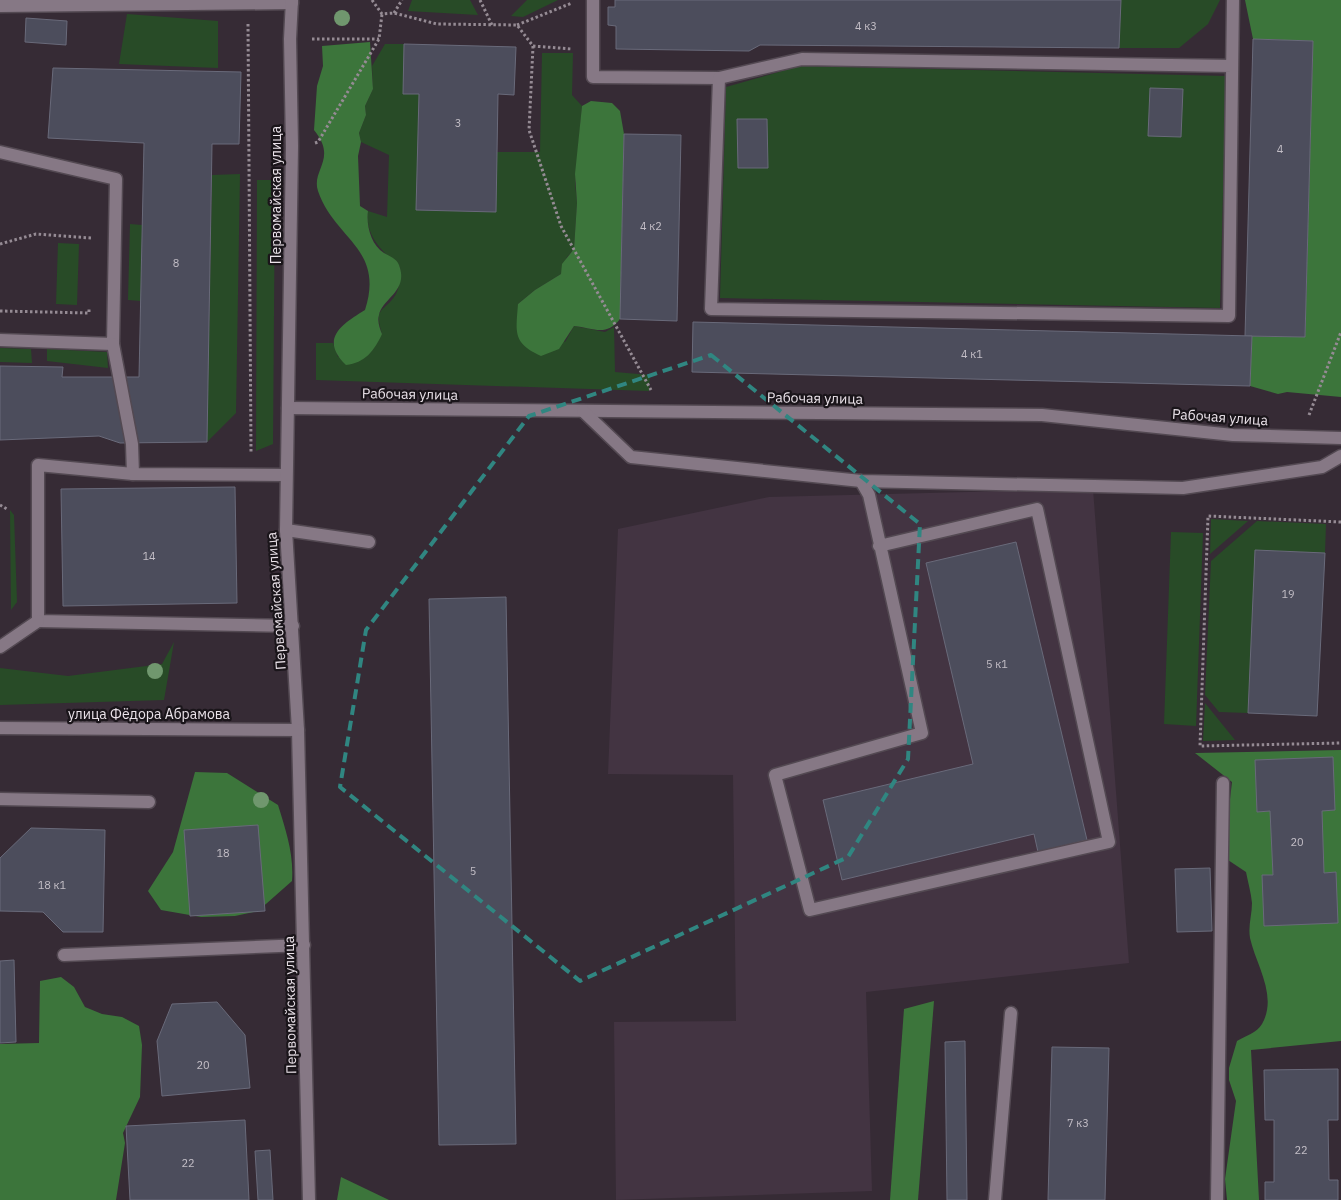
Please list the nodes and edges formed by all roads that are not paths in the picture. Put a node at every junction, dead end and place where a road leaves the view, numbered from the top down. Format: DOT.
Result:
graph roads {
  1 [pos="593,0"];
  2 [pos="1233,0"];
  3 [pos="292,2"];
  4 [pos="0,6"];
  5 [pos="1232,66"];
  6 [pos="719,78"];
  7 [pos="0,152"];
  8 [pos="0,340"];
  9 [pos="113,344"];
  10 [pos="288,408"];
  11 [pos="583,411"];
  12 [pos="1341,438"];
  13 [pos="1341,456"];
  14 [pos="133,474"];
  15 [pos="286,475"];
  16 [pos="861,481"];
  17 [pos="286,530"];
  18 [pos="369,542"];
  19 [pos="879,546"];
  20 [pos="38,621"];
  21 [pos="293,626"];
  22 [pos="0,647"];
  23 [pos="0,728"];
  24 [pos="298,730"];
  25 [pos="1223,783"];
  26 [pos="0,799"];
  27 [pos="149,802"];
  28 [pos="304,945"];
  29 [pos="64,955"];
  30 [pos="1011,1013"];
  31 [pos="309,1200"];
  32 [pos="994,1200"];
  33 [pos="1217,1200"];
  1 -- 6 [label="street"];
  2 -- 5 [label="street"];
  3 -- 4 [label="street"];
  3 -- 10 [label="street, Первомайская улица"];
  5 -- 6 [label="street"];
  5 -- 6 [label="street"];
  7 -- 9 [label="street"];
  8 -- 9 [label="street"];
  9 -- 14 [label="street"];
  10 -- 11 [label="street, Рабочая улица"];
  10 -- 15 [label="street, Первомайская улица"];
  11 -- 12 [label="street, Рабочая улица"];
  11 -- 16 [label="street"];
  13 -- 16 [label="street"];
  14 -- 15 [label="street"];
  14 -- 20 [label="street"];
  15 -- 17 [label="street, Первомайская улица"];
  16 -- 19 [label="street"];
  17 -- 18 [label="street"];
  17 -- 21 [label="street, Первомайская улица"];
  19 -- 19 [label="street"];
  20 -- 21 [label="street"];
  20 -- 22 [label="street"];
  21 -- 24 [label="street, Первомайская улица"];
  23 -- 24 [label="street, улица Фёдора Абрамова"];
  24 -- 28 [label="street, Первомайская улица"];
  25 -- 33 [label="street"];
  26 -- 27 [label="street"];
  28 -- 29 [label="street"];
  28 -- 31 [label="street, Первомайская улица"];
  30 -- 32 [label="street"];
}
